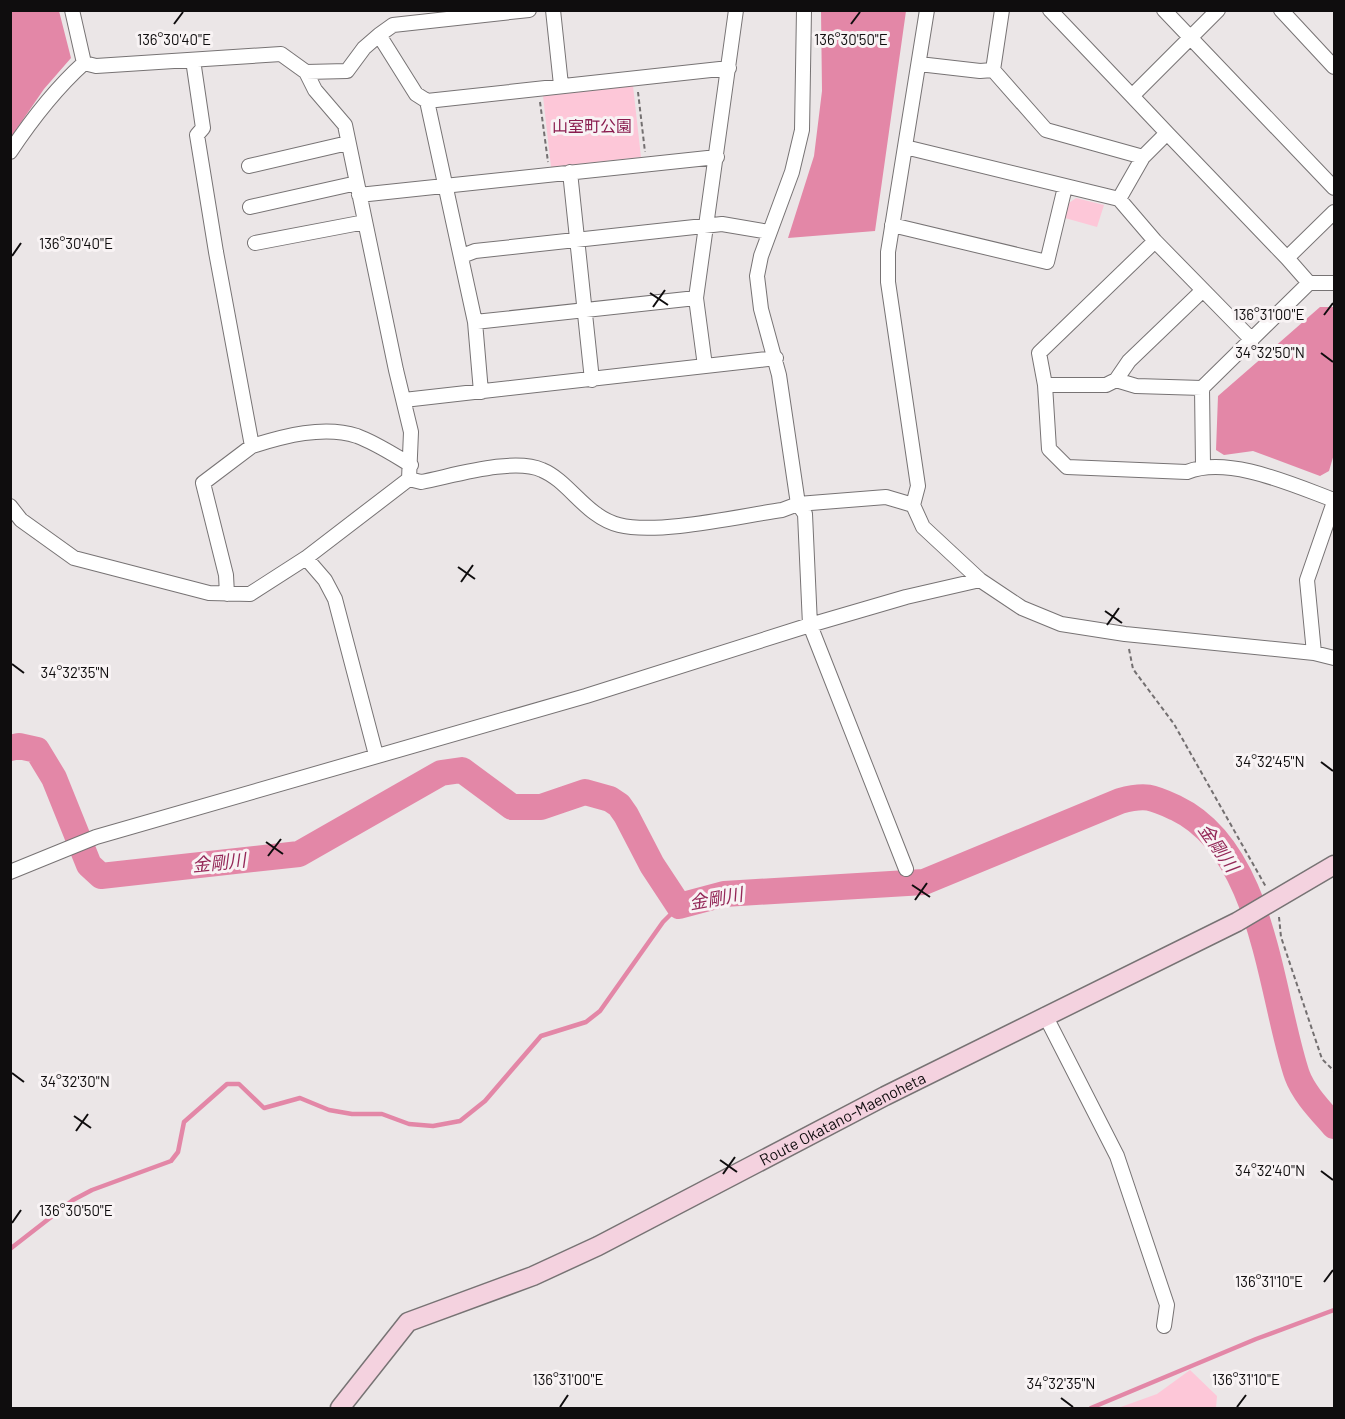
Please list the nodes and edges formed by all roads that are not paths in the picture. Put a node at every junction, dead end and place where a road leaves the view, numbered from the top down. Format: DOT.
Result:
graph roads {
  1 [pos="72,10"];
  2 [pos="529,10"];
  3 [pos="553,10"];
  4 [pos="736,10"];
  5 [pos="804,10"];
  6 [pos="927,10"];
  7 [pos="1002,10"];
  8 [pos="1050,10"];
  9 [pos="1164,10"];
  10 [pos="1218,10"];
  11 [pos="1281,10"];
  12 [pos="417,17"];
  13 [pos="379,35"];
  14 [pos="1190,38"];
  15 [pos="193,60"];
  16 [pos="84,63"];
  17 [pos="919,64"];
  18 [pos="1335,67"];
  19 [pos="729,69"];
  20 [pos="993,69"];
  21 [pos="306,72"];
  22 [pos="561,85"];
  23 [pos="1132,96"];
  24 [pos="427,101"];
  25 [pos="1167,133"];
  26 [pos="348,143"];
  27 [pos="905,147"];
  28 [pos="10,152"];
  29 [pos="717,157"];
  30 [pos="1143,157"];
  31 [pos="249,166"];
  32 [pos="570,172"];
  33 [pos="445,185"];
  34 [pos="1065,187"];
  35 [pos="1335,188"];
  36 [pos="358,189"];
  37 [pos="1119,199"];
  38 [pos="250,207"];
  39 [pos="1335,212"];
  40 [pos="365,222"];
  41 [pos="892,225"];
  42 [pos="707,226"];
  43 [pos="768,232"];
  44 [pos="1155,241"];
  45 [pos="577,242"];
  46 [pos="255,243"];
  47 [pos="462,256"];
  48 [pos="1287,258"];
  49 [pos="1310,283"];
  50 [pos="1335,283"];
  51 [pos="1202,291"];
  52 [pos="696,298"];
  53 [pos="584,309"];
  54 [pos="475,322"];
  55 [pos="1252,340"];
  56 [pos="776,358"];
  57 [pos="705,366"];
  58 [pos="592,380"];
  59 [pos="1116,380"];
  60 [pos="1045,385"];
  61 [pos="1202,388"];
  62 [pos="481,392"];
  63 [pos="404,400"];
  64 [pos="252,446"];
  65 [pos="1203,465"];
  66 [pos="410,472"];
  67 [pos="1335,501"];
  68 [pos="798,504"];
  69 [pos="913,505"];
  70 [pos="11,508"];
  71 [pos="306,558"];
  72 [pos="980,580"];
  73 [pos="227,594"];
  74 [pos="810,624"];
  75 [pos="1314,654"];
  76 [pos="1335,658"];
  77 [pos="376,755"];
  78 [pos="1335,865"];
  79 [pos="906,869"];
  80 [pos="10,872"];
  81 [pos="1045,1015"];
  82 [pos="1164,1326"];
  83 [pos="340,1408"];
  1 -- 16 [label="street"];
  2 -- 12 [label="street"];
  3 -- 22 [label="street"];
  4 -- 19 [label="street"];
  5 -- 43 [label="street"];
  6 -- 17 [label="street"];
  7 -- 20 [label="street"];
  8 -- 23 [label="street"];
  9 -- 14 [label="street"];
  10 -- 14 [label="street"];
  11 -- 18 [label="street"];
  12 -- 13 [label="street"];
  13 -- 21 [label="street"];
  13 -- 24 [label="street"];
  14 -- 23 [label="street"];
  14 -- 35 [label="street"];
  15 -- 16 [label="street"];
  15 -- 21 [label="street"];
  15 -- 64 [label="street"];
  16 -- 28 [label="street"];
  17 -- 20 [label="street"];
  17 -- 27 [label="street"];
  19 -- 22 [label="street"];
  19 -- 29 [label="street"];
  20 -- 30 [label="street"];
  21 -- 26 [label="street"];
  22 -- 24 [label="street"];
  23 -- 25 [label="street"];
  24 -- 33 [label="street"];
  25 -- 30 [label="street"];
  25 -- 48 [label="street"];
  26 -- 31 [label="street"];
  26 -- 36 [label="street"];
  27 -- 34 [label="street"];
  27 -- 41 [label="street"];
  29 -- 32 [label="street"];
  29 -- 42 [label="street"];
  30 -- 37 [label="street"];
  32 -- 33 [label="street"];
  32 -- 45 [label="street"];
  33 -- 36 [label="street"];
  33 -- 47 [label="street"];
  34 -- 37 [label="street"];
  34 -- 41 [label="street"];
  36 -- 38 [label="street"];
  36 -- 40 [label="street"];
  37 -- 44 [label="street"];
  39 -- 48 [label="street"];
  40 -- 46 [label="street"];
  40 -- 63 [label="street"];
  41 -- 69 [label="street"];
  42 -- 43 [label="street"];
  42 -- 45 [label="street"];
  42 -- 52 [label="street"];
  43 -- 56 [label="street"];
  44 -- 51 [label="street"];
  44 -- 60 [label="street"];
  45 -- 47 [label="street"];
  45 -- 53 [label="street"];
  47 -- 54 [label="street"];
  48 -- 49 [label="street"];
  49 -- 50 [label="street"];
  49 -- 55 [label="street"];
  51 -- 55 [label="street"];
  51 -- 59 [label="street"];
  52 -- 53 [label="street"];
  52 -- 57 [label="street"];
  53 -- 54 [label="street"];
  53 -- 58 [label="street"];
  54 -- 62 [label="street"];
  55 -- 61 [label="street"];
  56 -- 57 [label="street"];
  56 -- 68 [label="street"];
  57 -- 58 [label="street"];
  58 -- 62 [label="street"];
  59 -- 60 [label="street"];
  59 -- 61 [label="street"];
  60 -- 65 [label="street"];
  61 -- 65 [label="street"];
  62 -- 63 [label="street"];
  63 -- 66 [label="street"];
  64 -- 66 [label="street"];
  64 -- 73 [label="street"];
  65 -- 67 [label="street"];
  66 -- 68 [label="street"];
  66 -- 71 [label="street"];
  67 -- 75 [label="street"];
  68 -- 69 [label="street"];
  68 -- 74 [label="street"];
  69 -- 72 [label="street"];
  70 -- 73 [label="street"];
  71 -- 73 [label="street"];
  71 -- 77 [label="street"];
  72 -- 74 [label="street"];
  72 -- 75 [label="street"];
  74 -- 77 [label="street"];
  74 -- 79 [label="street"];
  75 -- 76 [label="street"];
  77 -- 80 [label="street"];
  78 -- 81 [label="main road, Route Okatano-Maenoheta"];
  81 -- 82 [label="street"];
  81 -- 83 [label="main road, Route Okatano-Maenoheta"];
}
